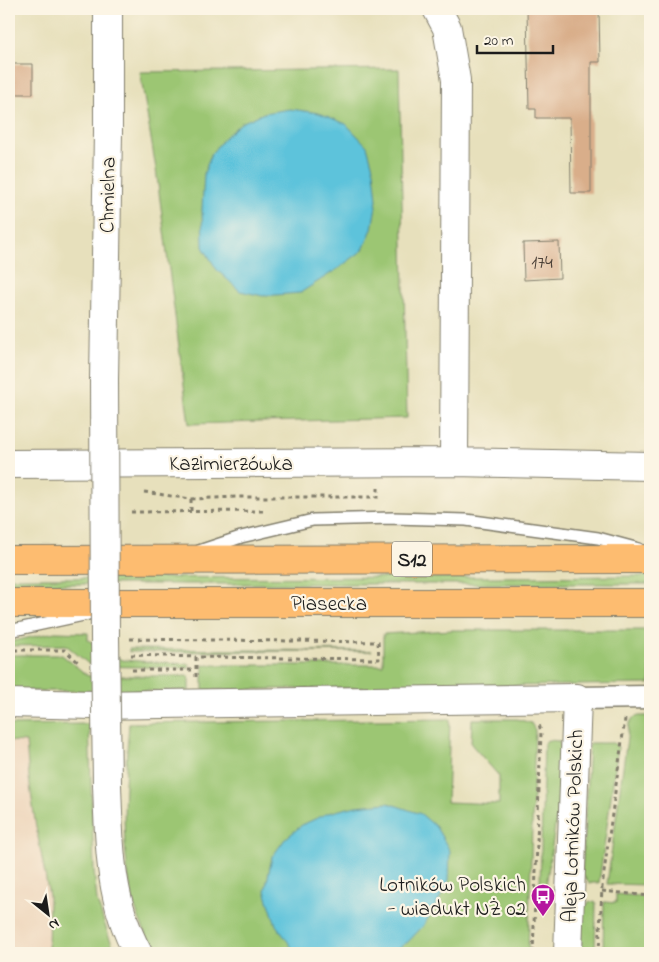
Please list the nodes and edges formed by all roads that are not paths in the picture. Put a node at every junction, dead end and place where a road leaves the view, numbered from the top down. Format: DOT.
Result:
graph roads {
  1 [pos="108,9"];
  2 [pos="437,9"];
  3 [pos="454,462"];
  4 [pos="9,464"];
  5 [pos="650,466"];
  6 [pos="650,552"];
  7 [pos="650,559"];
  8 [pos="9,560"];
  9 [pos="173,560"];
  10 [pos="9,603"];
  11 [pos="135,603"];
  12 [pos="650,603"];
  13 [pos="9,631"];
  14 [pos="650,697"];
  15 [pos="577,698"];
  16 [pos="9,703"];
  17 [pos="138,953"];
  18 [pos="568,953"];
  1 -- 17 [label="street, Chmielna, bridge"];
  2 -- 3 [label="street"];
  3 -- 4 [label="street, Kazimierzówka"];
  3 -- 5 [label="street, Kazimierzówka"];
  6 -- 9 [label="lane"];
  7 -- 9 [label="highway, Piasecka / S12"];
  8 -- 9 [label="highway, Piasecka / S12"];
  10 -- 11 [label="highway, Piasecka / S12"];
  11 -- 12 [label="highway, Piasecka / S12"];
  11 -- 13 [label="lane"];
  14 -- 15 [label="street"];
  15 -- 16 [label="street"];
  15 -- 18 [label="street, Aleja Lotników Polskich"];
}
